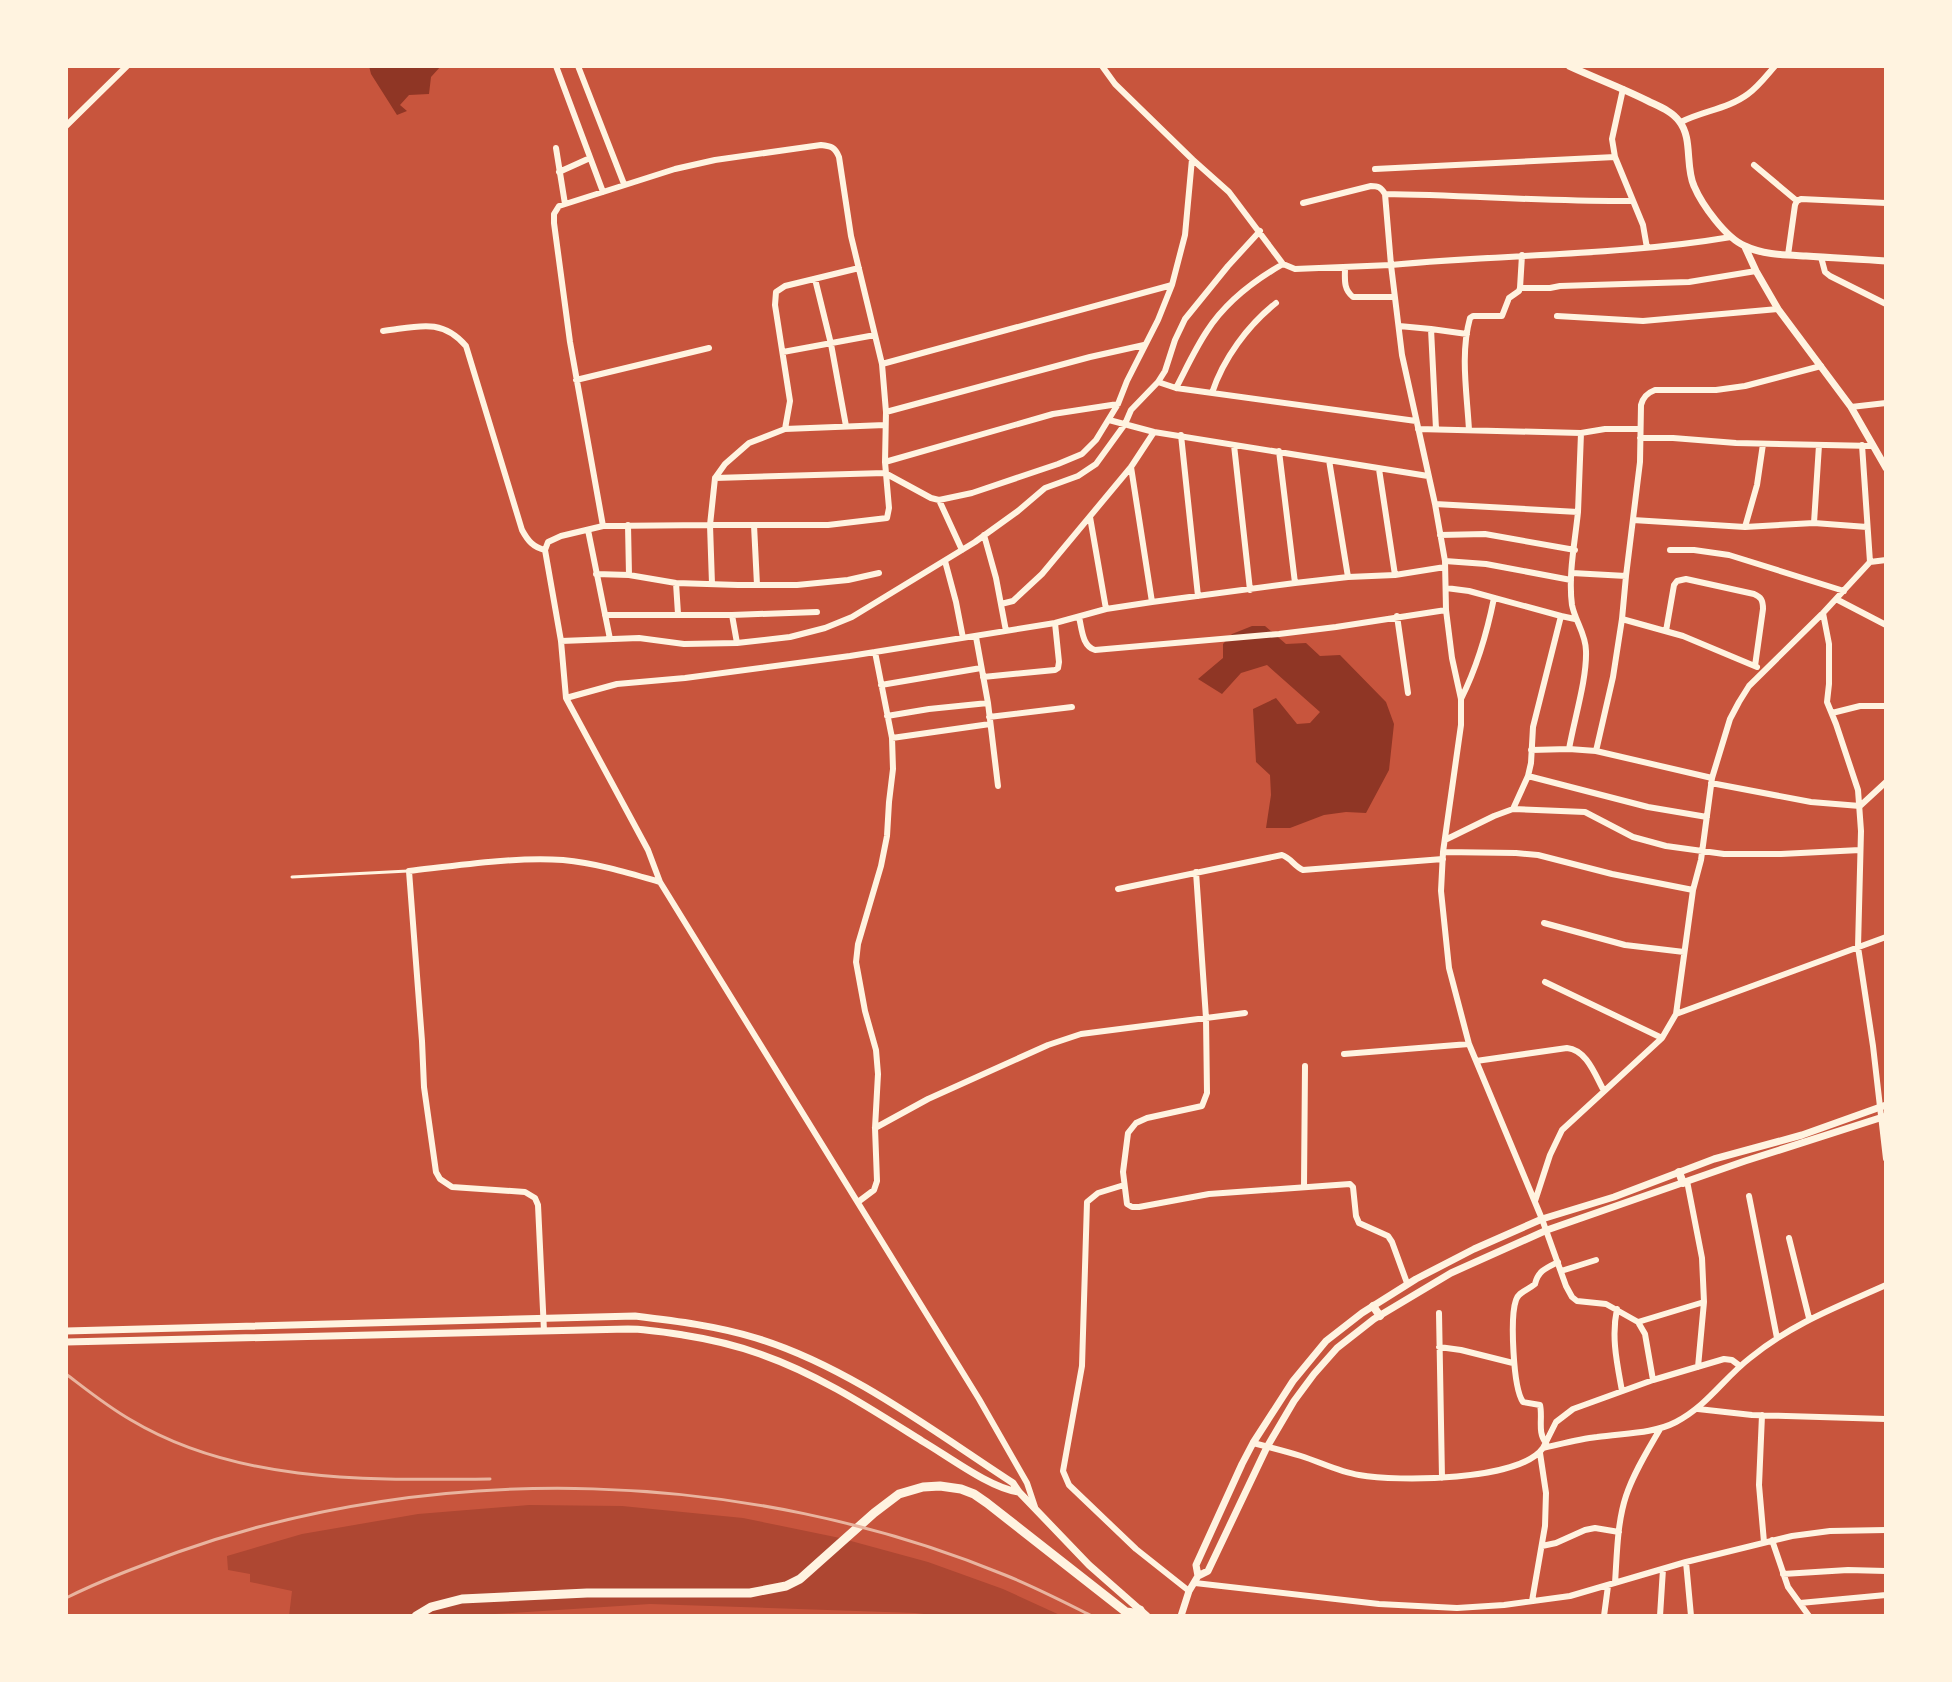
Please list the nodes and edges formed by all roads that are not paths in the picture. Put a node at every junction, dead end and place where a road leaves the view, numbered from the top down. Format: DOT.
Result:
graph roads {
  1 [pos="127,66"];
  2 [pos="556,66"];
  3 [pos="578,66"];
  4 [pos="1102,66"];
  5 [pos="1569,66"];
  6 [pos="1775,66"];
  7 [pos="1582,69"];
  8 [pos="1623,89"];
  9 [pos="1681,122"];
  10 [pos="66,126"];
  11 [pos="556,148"];
  12 [pos="1615,157"];
  13 [pos="590,158"];
  14 [pos="1192,159"];
  15 [pos="1754,165"];
  16 [pos="1375,169"];
  17 [pos="559,172"];
  18 [pos="624,184"];
  19 [pos="603,192"];
  20 [pos="1385,194"];
  21 [pos="1632,201"];
  22 [pos="1797,201"];
  23 [pos="1303,203"];
  24 [pos="1886,203"];
  25 [pos="565,204"];
  26 [pos="1260,231"];
  27 [pos="1731,237"];
  28 [pos="1745,247"];
  29 [pos="1647,248"];
  30 [pos="1522,255"];
  31 [pos="1788,255"];
  32 [pos="1821,257"];
  33 [pos="1886,261"];
  34 [pos="1283,264"];
  35 [pos="1391,265"];
  36 [pos="1345,267"];
  37 [pos="859,268"];
  38 [pos="1756,271"];
  39 [pos="815,279"];
  40 [pos="1172,285"];
  41 [pos="1520,288"];
  42 [pos="1394,297"];
  43 [pos="1276,303"];
  44 [pos="1886,304"];
  45 [pos="1778,309"];
  46 [pos="1557,316"];
  47 [pos="1399,326"];
  48 [pos="1431,329"];
  49 [pos="383,331"];
  50 [pos="1467,334"];
  51 [pos="875,335"];
  52 [pos="831,344"];
  53 [pos="1144,345"];
  54 [pos="709,348"];
  55 [pos="783,352"];
  56 [pos="882,364"];
  57 [pos="1821,366"];
  58 [pos="576,380"];
  59 [pos="1158,382"];
  60 [pos="1176,388"];
  61 [pos="1212,393"];
  62 [pos="1886,403"];
  63 [pos="1118,404"];
  64 [pos="1851,407"];
  65 [pos="886,412"];
  66 [pos="1109,420"];
  67 [pos="1416,421"];
  68 [pos="1125,424"];
  69 [pos="885,425"];
  70 [pos="846,426"];
  71 [pos="785,429"];
  72 [pos="1418,429"];
  73 [pos="1436,429"];
  74 [pos="1640,429"];
  75 [pos="1469,430"];
  76 [pos="1154,432"];
  77 [pos="1581,433"];
  78 [pos="1181,435"];
  79 [pos="1640,438"];
  80 [pos="1763,444"];
  81 [pos="1234,445"];
  82 [pos="1819,445"];
  83 [pos="1862,445"];
  84 [pos="1873,446"];
  85 [pos="1279,451"];
  86 [pos="1329,460"];
  87 [pos="885,462"];
  88 [pos="1131,467"];
  89 [pos="1886,468"];
  90 [pos="1379,469"];
  91 [pos="885,473"];
  92 [pos="1428,476"];
  93 [pos="715,478"];
  94 [pos="939,500"];
  95 [pos="1435,504"];
  96 [pos="1578,512"];
  97 [pos="1090,517"];
  98 [pos="1633,520"];
  99 [pos="1814,523"];
  100 [pos="628,525"];
  101 [pos="710,525"];
  102 [pos="754,525"];
  103 [pos="603,526"];
  104 [pos="1745,527"];
  105 [pos="1867,527"];
  106 [pos="588,530"];
  107 [pos="984,535"];
  108 [pos="1440,535"];
  109 [pos="545,550"];
  110 [pos="962,550"];
  111 [pos="1575,550"];
  112 [pos="1670,550"];
  113 [pos="1886,560"];
  114 [pos="945,561"];
  115 [pos="1870,562"];
  116 [pos="1445,564"];
  117 [pos="879,573"];
  118 [pos="596,574"];
  119 [pos="629,575"];
  120 [pos="1395,575"];
  121 [pos="1626,576"];
  122 [pos="1348,577"];
  123 [pos="1572,577"];
  124 [pos="676,583"];
  125 [pos="1295,583"];
  126 [pos="712,584"];
  127 [pos="757,585"];
  128 [pos="1446,588"];
  129 [pos="1250,590"];
  130 [pos="1844,591"];
  131 [pos="1198,596"];
  132 [pos="1494,598"];
  133 [pos="1836,599"];
  134 [pos="1152,602"];
  135 [pos="1001,604"];
  136 [pos="1106,609"];
  137 [pos="1446,610"];
  138 [pos="817,612"];
  139 [pos="1823,613"];
  140 [pos="678,614"];
  141 [pos="605,615"];
  142 [pos="732,615"];
  143 [pos="1397,616"];
  144 [pos="1561,616"];
  145 [pos="1079,617"];
  146 [pos="1575,619"];
  147 [pos="1622,619"];
  148 [pos="1055,623"];
  149 [pos="1886,625"];
  150 [pos="1006,631"];
  151 [pos="1666,631"];
  152 [pos="976,637"];
  153 [pos="963,638"];
  154 [pos="610,639"];
  155 [pos="561,641"];
  156 [pos="737,643"];
  157 [pos="875,652"];
  158 [pos="1755,666"];
  159 [pos="981,668"];
  160 [pos="1763,672"];
  161 [pos="983,677"];
  162 [pos="881,685"];
  163 [pos="1408,693"];
  164 [pos="566,698"];
  165 [pos="1461,699"];
  166 [pos="988,703"];
  167 [pos="1886,706"];
  168 [pos="1072,707"];
  169 [pos="1832,713"];
  170 [pos="887,716"];
  171 [pos="990,721"];
  172 [pos="892,738"];
  173 [pos="1569,749"];
  174 [pos="1531,750"];
  175 [pos="1596,751"];
  176 [pos="1528,776"];
  177 [pos="1712,780"];
  178 [pos="1886,782"];
  179 [pos="998,786"];
  180 [pos="1860,806"];
  181 [pos="1513,809"];
  182 [pos="1707,817"];
  183 [pos="1445,840"];
  184 [pos="1860,850"];
  185 [pos="1702,851"];
  186 [pos="1443,856"];
  187 [pos="409,871"];
  188 [pos="1196,872"];
  189 [pos="292,877"];
  190 [pos="660,882"];
  191 [pos="1118,889"];
  192 [pos="1693,890"];
  193 [pos="1544,923"];
  194 [pos="1886,937"];
  195 [pos="1858,947"];
  196 [pos="1684,952"];
  197 [pos="1545,982"];
  198 [pos="1245,1013"];
  199 [pos="1676,1014"];
  200 [pos="1206,1018"];
  201 [pos="1662,1038"];
  202 [pos="1469,1044"];
  203 [pos="1344,1054"];
  204 [pos="1476,1061"];
  205 [pos="1305,1066"];
  206 [pos="1604,1091"];
  207 [pos="1884,1106"];
  208 [pos="1884,1116"];
  209 [pos="875,1128"];
  210 [pos="1886,1159"];
  211 [pos="1679,1172"];
  212 [pos="1685,1182"];
  213 [pos="1124,1185"];
  214 [pos="1304,1186"];
  215 [pos="1749,1196"];
  216 [pos="860,1200"];
  217 [pos="1535,1201"];
  218 [pos="1542,1219"];
  219 [pos="1547,1230"];
  220 [pos="1789,1238"];
  221 [pos="1596,1260"];
  222 [pos="1558,1262"];
  223 [pos="1561,1271"];
  224 [pos="1407,1283"];
  225 [pos="1886,1285"];
  226 [pos="1704,1302"];
  227 [pos="1373,1306"];
  228 [pos="1617,1309"];
  229 [pos="1439,1313"];
  230 [pos="1380,1316"];
  231 [pos="543,1317"];
  232 [pos="1809,1318"];
  233 [pos="1638,1322"];
  234 [pos="116,1329"];
  235 [pos="66,1331"];
  236 [pos="544,1331"];
  237 [pos="1777,1338"];
  238 [pos="116,1341"];
  239 [pos="66,1342"];
  240 [pos="1439,1347"];
  241 [pos="1513,1363"];
  242 [pos="1740,1366"];
  243 [pos="1698,1367"];
  244 [pos="846,1378"];
  245 [pos="1653,1380"];
  246 [pos="839,1391"];
  247 [pos="1622,1391"];
  248 [pos="1698,1409"];
  249 [pos="1762,1415"];
  250 [pos="1886,1419"];
  251 [pos="1660,1429"];
  252 [pos="1253,1443"];
  253 [pos="1267,1447"];
  254 [pos="1543,1448"];
  255 [pos="1442,1478"];
  256 [pos="1019,1492"];
  257 [pos="1035,1507"];
  258 [pos="1886,1530"];
  259 [pos="1619,1532"];
  260 [pos="1768,1541"];
  261 [pos="1542,1546"];
  262 [pos="1686,1562"];
  263 [pos="1663,1569"];
  264 [pos="1886,1571"];
  265 [pos="1783,1574"];
  266 [pos="1196,1579"];
  267 [pos="1611,1584"];
  268 [pos="1189,1591"];
  269 [pos="1886,1595"];
  270 [pos="1532,1601"];
  271 [pos="1800,1603"];
  272 [pos="1497,1606"];
  273 [pos="1463,1612"];
  274 [pos="1144,1613"];
  275 [pos="416,1616"];
  276 [pos="1181,1616"];
  277 [pos="1497,1616"];
  278 [pos="1604,1616"];
  279 [pos="1660,1616"];
  280 [pos="1691,1616"];
  281 [pos="1809,1616"];
  1 -- 10 [label="street"];
  2 -- 13 [label="street"];
  3 -- 18 [label="street"];
  4 -- 14 [label="street"];
  5 -- 7 [label="street"];
  6 -- 9 [label="street"];
  7 -- 8 [label="street"];
  8 -- 9 [label="street"];
  8 -- 12 [label="street"];
  9 -- 27 [label="street"];
  11 -- 17 [label="street"];
  12 -- 16 [label="street"];
  12 -- 21 [label="street"];
  13 -- 17 [label="street"];
  13 -- 19 [label="street"];
  14 -- 26 [label="street"];
  14 -- 40 [label="street"];
  15 -- 22 [label="street"];
  17 -- 25 [label="street"];
  18 -- 19 [label="street"];
  18 -- 37 [label="street"];
  19 -- 25 [label="street"];
  20 -- 21 [label="street"];
  20 -- 23 [label="street"];
  20 -- 35 [label="street"];
  21 -- 29 [label="street"];
  22 -- 24 [label="street"];
  22 -- 31 [label="street"];
  25 -- 58 [label="street"];
  26 -- 34 [label="street"];
  26 -- 59 [label="street"];
  27 -- 28 [label="street"];
  27 -- 29 [label="street"];
  28 -- 31 [label="street"];
  28 -- 38 [label="street"];
  29 -- 30 [label="street"];
  30 -- 35 [label="street"];
  30 -- 41 [label="street"];
  31 -- 32 [label="street"];
  32 -- 33 [label="street"];
  32 -- 44 [label="street"];
  34 -- 36 [label="street"];
  34 -- 60 [label="street"];
  35 -- 36 [label="street"];
  35 -- 42 [label="street"];
  36 -- 42 [label="street"];
  37 -- 39 [label="street"];
  37 -- 51 [label="street"];
  38 -- 41 [label="street"];
  38 -- 45 [label="street"];
  39 -- 52 [label="street"];
  39 -- 55 [label="street"];
  40 -- 53 [label="street"];
  40 -- 56 [label="street"];
  41 -- 50 [label="street"];
  42 -- 47 [label="street"];
  43 -- 61 [label="street"];
  45 -- 46 [label="street"];
  45 -- 57 [label="street"];
  47 -- 48 [label="street"];
  47 -- 67 [label="street"];
  48 -- 50 [label="street"];
  48 -- 73 [label="street"];
  49 -- 109 [label="street"];
  50 -- 75 [label="street"];
  51 -- 52 [label="street"];
  51 -- 56 [label="street"];
  52 -- 55 [label="street"];
  52 -- 70 [label="street"];
  53 -- 63 [label="street"];
  53 -- 65 [label="street"];
  54 -- 58 [label="street"];
  55 -- 71 [label="street"];
  56 -- 65 [label="street"];
  57 -- 64 [label="street"];
  57 -- 74 [label="street"];
  58 -- 103 [label="street"];
  59 -- 60 [label="street"];
  59 -- 68 [label="street"];
  60 -- 61 [label="street"];
  61 -- 67 [label="street"];
  62 -- 64 [label="street"];
  63 -- 66 [label="street"];
  63 -- 87 [label="street"];
  64 -- 84 [label="street"];
  65 -- 69 [label="street"];
  66 -- 68 [label="street"];
  66 -- 94 [label="street"];
  67 -- 72 [label="street"];
  68 -- 76 [label="street"];
  68 -- 107 [label="street"];
  69 -- 70 [label="street"];
  69 -- 87 [label="street"];
  70 -- 71 [label="street"];
  71 -- 93 [label="street"];
  72 -- 73 [label="street"];
  72 -- 92 [label="street"];
  73 -- 75 [label="street"];
  74 -- 77 [label="street"];
  74 -- 79 [label="street"];
  75 -- 77 [label="street"];
  76 -- 78 [label="street"];
  76 -- 88 [label="street"];
  77 -- 96 [label="street"];
  78 -- 81 [label="street"];
  78 -- 131 [label="street"];
  79 -- 80 [label="street"];
  79 -- 98 [label="street"];
  80 -- 82 [label="street"];
  80 -- 104 [label="street"];
  81 -- 85 [label="street"];
  81 -- 129 [label="street"];
  82 -- 83 [label="street"];
  82 -- 99 [label="street"];
  83 -- 84 [label="street"];
  83 -- 105 [label="street"];
  84 -- 89 [label="street"];
  85 -- 86 [label="street"];
  85 -- 125 [label="street"];
  86 -- 90 [label="street"];
  86 -- 122 [label="street"];
  87 -- 91 [label="street"];
  88 -- 97 [label="street"];
  88 -- 134 [label="street"];
  90 -- 92 [label="street"];
  90 -- 120 [label="street"];
  91 -- 93 [label="street"];
  91 -- 94 [label="street"];
  91 -- 102 [label="street"];
  92 -- 95 [label="street"];
  93 -- 101 [label="street"];
  94 -- 110 [label="street"];
  95 -- 96 [label="street"];
  95 -- 108 [label="street"];
  96 -- 111 [label="street"];
  97 -- 135 [label="street"];
  97 -- 136 [label="street"];
  98 -- 104 [label="street"];
  98 -- 121 [label="street"];
  99 -- 104 [label="street"];
  99 -- 105 [label="street"];
  100 -- 101 [label="street"];
  100 -- 103 [label="street"];
  100 -- 119 [label="street"];
  101 -- 102 [label="street"];
  101 -- 126 [label="street"];
  102 -- 127 [label="street"];
  103 -- 106 [label="street"];
  105 -- 115 [label="street"];
  106 -- 109 [label="street"];
  106 -- 118 [label="street"];
  107 -- 110 [label="street"];
  107 -- 135 [label="street"];
  108 -- 111 [label="street"];
  108 -- 116 [label="street"];
  109 -- 155 [label="street"];
  110 -- 114 [label="street"];
  111 -- 123 [label="street"];
  112 -- 130 [label="street"];
  113 -- 115 [label="street"];
  114 -- 153 [label="street"];
  114 -- 156 [label="street"];
  115 -- 130 [label="street"];
  116 -- 120 [label="street"];
  116 -- 123 [label="street"];
  116 -- 128 [label="street"];
  117 -- 127 [label="street"];
  118 -- 119 [label="street"];
  118 -- 141 [label="street"];
  119 -- 124 [label="street"];
  120 -- 122 [label="street"];
  121 -- 123 [label="street"];
  121 -- 147 [label="street"];
  122 -- 125 [label="street"];
  123 -- 146 [label="street"];
  124 -- 126 [label="street"];
  124 -- 140 [label="street"];
  125 -- 129 [label="street"];
  126 -- 127 [label="street"];
  128 -- 132 [label="street"];
  128 -- 137 [label="street"];
  129 -- 131 [label="street"];
  130 -- 133 [label="street"];
  131 -- 134 [label="street"];
  132 -- 144 [label="street"];
  132 -- 165 [label="street"];
  133 -- 139 [label="street"];
  133 -- 149 [label="street"];
  134 -- 136 [label="street"];
  135 -- 150 [label="street"];
  136 -- 145 [label="street"];
  137 -- 143 [label="street"];
  137 -- 165 [label="street"];
  138 -- 142 [label="street"];
  139 -- 160 [label="street"];
  139 -- 169 [label="street"];
  140 -- 141 [label="street"];
  140 -- 142 [label="street"];
  141 -- 154 [label="street"];
  142 -- 156 [label="street"];
  143 -- 145 [label="street"];
  143 -- 163 [label="street"];
  144 -- 146 [label="street"];
  144 -- 174 [label="street"];
  145 -- 148 [label="street"];
  146 -- 173 [label="street"];
  147 -- 151 [label="street"];
  147 -- 175 [label="street"];
  148 -- 150 [label="street"];
  148 -- 161 [label="street"];
  150 -- 152 [label="street"];
  151 -- 158 [label="street"];
  151 -- 158 [label="street"];
  152 -- 153 [label="street"];
  152 -- 159 [label="street"];
  153 -- 157 [label="street"];
  154 -- 155 [label="street"];
  154 -- 156 [label="street"];
  155 -- 164 [label="street"];
  157 -- 162 [label="street"];
  157 -- 164 [label="street"];
  158 -- 160 [label="street"];
  159 -- 161 [label="street"];
  159 -- 162 [label="street"];
  160 -- 177 [label="street"];
  161 -- 166 [label="street"];
  162 -- 170 [label="street"];
  164 -- 190 [label="street"];
  165 -- 183 [label="street"];
  166 -- 170 [label="street"];
  166 -- 171 [label="street"];
  167 -- 169 [label="street"];
  168 -- 171 [label="street"];
  169 -- 180 [label="street"];
  170 -- 172 [label="street"];
  171 -- 172 [label="street"];
  171 -- 179 [label="street"];
  172 -- 209 [label="street"];
  173 -- 174 [label="street"];
  173 -- 175 [label="street"];
  174 -- 176 [label="street"];
  175 -- 177 [label="street"];
  176 -- 181 [label="street"];
  176 -- 182 [label="street"];
  177 -- 180 [label="street"];
  177 -- 182 [label="street"];
  178 -- 180 [label="street"];
  180 -- 184 [label="street"];
  181 -- 183 [label="street"];
  181 -- 185 [label="street"];
  182 -- 185 [label="street"];
  183 -- 186 [label="street"];
  184 -- 185 [label="street"];
  184 -- 195 [label="street"];
  185 -- 192 [label="street"];
  186 -- 188 [label="street"];
  186 -- 192 [label="street"];
  186 -- 202 [label="street"];
  187 -- 189 [label="lane"];
  187 -- 190 [label="street"];
  187 -- 231 [label="street"];
  188 -- 191 [label="street"];
  188 -- 200 [label="street"];
  190 -- 216 [label="street"];
  192 -- 196 [label="street"];
  193 -- 196 [label="street"];
  194 -- 195 [label="street"];
  195 -- 199 [label="street"];
  195 -- 207 [label="street"];
  196 -- 199 [label="street"];
  197 -- 201 [label="street"];
  198 -- 200 [label="street"];
  199 -- 201 [label="street"];
  200 -- 209 [label="street"];
  200 -- 213 [label="street"];
  201 -- 206 [label="street"];
  202 -- 203 [label="street"];
  202 -- 204 [label="street"];
  204 -- 206 [label="street"];
  204 -- 217 [label="street"];
  205 -- 214 [label="street"];
  206 -- 217 [label="street"];
  207 -- 208 [label="street"];
  207 -- 211 [label="street"];
  208 -- 210 [label="street"];
  208 -- 212 [label="street"];
  209 -- 216 [label="street"];
  211 -- 212 [label="main road"];
  211 -- 218 [label="street"];
  212 -- 219 [label="street"];
  212 -- 226 [label="street"];
  213 -- 214 [label="street"];
  213 -- 268 [label="street"];
  214 -- 224 [label="street"];
  215 -- 237 [label="street"];
  216 -- 257 [label="street"];
  217 -- 218 [label="street"];
  218 -- 219 [label="street"];
  218 -- 224 [label="street"];
  219 -- 222 [label="street"];
  219 -- 230 [label="street"];
  220 -- 232 [label="street"];
  221 -- 223 [label="street"];
  222 -- 223 [label="street"];
  222 -- 241 [label="street"];
  223 -- 228 [label="street"];
  224 -- 227 [label="street"];
  225 -- 232 [label="street"];
  226 -- 233 [label="street"];
  226 -- 243 [label="street"];
  227 -- 230 [label="main road"];
  227 -- 252 [label="street"];
  228 -- 233 [label="street"];
  228 -- 247 [label="street"];
  229 -- 240 [label="street"];
  230 -- 253 [label="street"];
  231 -- 234 [label="street"];
  231 -- 236 [label="street"];
  231 -- 244 [label="street"];
  232 -- 237 [label="street"];
  233 -- 245 [label="street"];
  234 -- 235 [label="street"];
  234 -- 238 [label="street"];
  236 -- 238 [label="street"];
  236 -- 246 [label="street"];
  237 -- 242 [label="street"];
  238 -- 239 [label="street"];
  240 -- 241 [label="street"];
  240 -- 255 [label="street"];
  241 -- 254 [label="street"];
  242 -- 243 [label="street"];
  242 -- 248 [label="street"];
  243 -- 245 [label="street"];
  244 -- 246 [label="street"];
  244 -- 256 [label="street"];
  245 -- 247 [label="street"];
  246 -- 256 [label="street"];
  247 -- 254 [label="street"];
  248 -- 249 [label="street"];
  248 -- 251 [label="street"];
  249 -- 250 [label="street"];
  249 -- 260 [label="street"];
  251 -- 254 [label="street"];
  251 -- 259 [label="street"];
  252 -- 253 [label="street"];
  252 -- 266 [label="street"];
  253 -- 255 [label="street"];
  253 -- 266 [label="street"];
  254 -- 255 [label="street"];
  254 -- 261 [label="street"];
  256 -- 257 [label="street"];
  257 -- 274 [label="street"];
  258 -- 260 [label="street"];
  259 -- 261 [label="street"];
  259 -- 267 [label="street"];
  260 -- 262 [label="street"];
  260 -- 265 [label="street"];
  261 -- 270 [label="street"];
  262 -- 263 [label="street"];
  262 -- 280 [label="street"];
  263 -- 267 [label="street"];
  263 -- 279 [label="street"];
  264 -- 265 [label="street"];
  265 -- 271 [label="street"];
  266 -- 268 [label="street"];
  266 -- 273 [label="street"];
  267 -- 270 [label="street"];
  267 -- 278 [label="street"];
  268 -- 276 [label="street"];
  269 -- 271 [label="street"];
  270 -- 272 [label="street"];
  271 -- 281 [label="street"];
  272 -- 273 [label="street"];
  272 -- 277 [label="street"];
  274 -- 275 [label="highway"];
}
